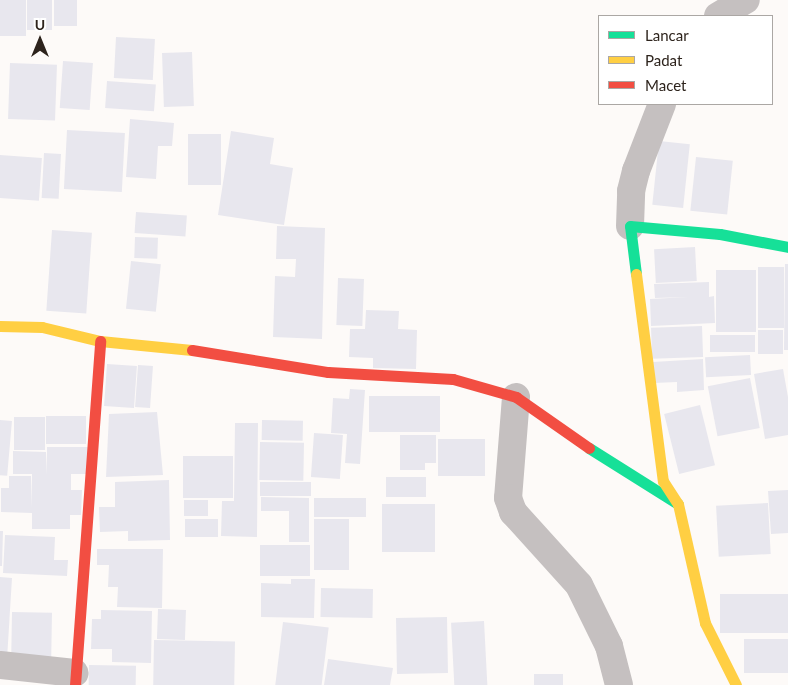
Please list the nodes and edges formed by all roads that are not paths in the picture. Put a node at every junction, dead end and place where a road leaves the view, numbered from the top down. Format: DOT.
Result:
graph roads {
  1 [pos="710,0"];
  2 [pos="746,0"];
  3 [pos="703,15"];
  4 [pos="720,15"];
  5 [pos="662,105"];
  6 [pos="630,226"];
  7 [pos="788,247"];
  8 [pos="0,326"];
  9 [pos="100,341"];
  10 [pos="516,397"];
  11 [pos="678,504"];
  12 [pos="0,665"];
  13 [pos="75,679"];
  14 [pos="619,685"];
  15 [pos="736,685"];
  1 -- 3 [label="street"];
  2 -- 4 [label="street"];
  5 -- 6 [label="street"];
  6 -- 7 [label="street"];
  6 -- 11 [label="street"];
  8 -- 9 [label="street"];
  9 -- 10 [label="street"];
  9 -- 13 [label="street"];
  10 -- 11 [label="street"];
  10 -- 14 [label="street"];
  11 -- 15 [label="street"];
  12 -- 13 [label="street"];
}
